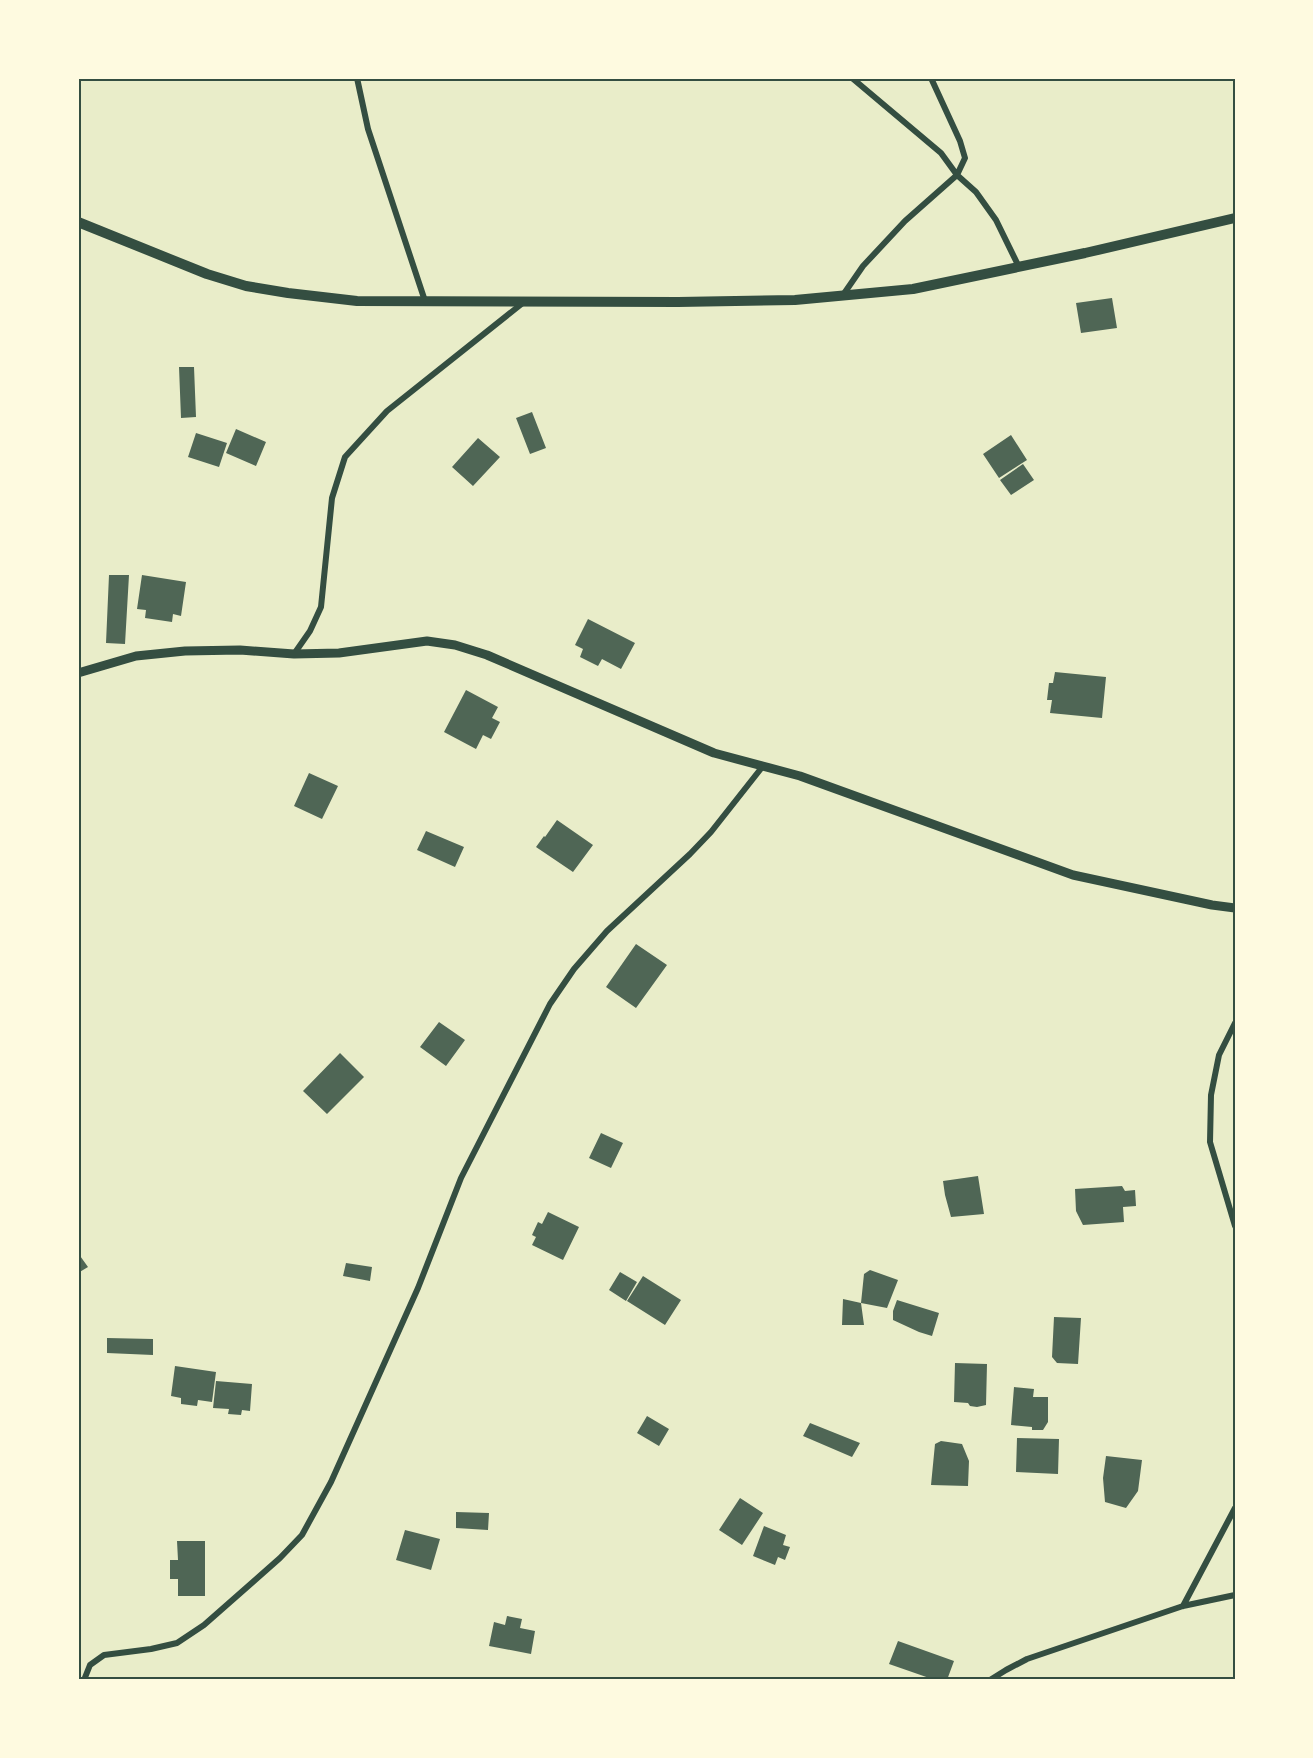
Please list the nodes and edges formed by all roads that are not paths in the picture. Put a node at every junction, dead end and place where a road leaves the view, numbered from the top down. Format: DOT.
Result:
graph roads {
  1 [pos="357,78"];
  2 [pos="852,78"];
  3 [pos="931,78"];
  4 [pos="957,175"];
  5 [pos="1235,218"];
  6 [pos="78,222"];
  7 [pos="1019,267"];
  8 [pos="843,295"];
  9 [pos="425,302"];
  10 [pos="524,302"];
  11 [pos="294,654"];
  12 [pos="78,673"];
  13 [pos="763,766"];
  14 [pos="1235,908"];
  15 [pos="1235,1023"];
  16 [pos="1235,1226"];
  17 [pos="1235,1508"];
  18 [pos="1235,1595"];
  19 [pos="1183,1606"];
  20 [pos="84,1680"];
  21 [pos="990,1680"];
  1 -- 9 [label="street"];
  2 -- 4 [label="street"];
  3 -- 4 [label="street"];
  4 -- 7 [label="street"];
  4 -- 8 [label="street"];
  5 -- 7 [label="main road"];
  6 -- 9 [label="main road"];
  7 -- 8 [label="main road"];
  8 -- 10 [label="main road"];
  9 -- 10 [label="main road"];
  10 -- 11 [label="street"];
  11 -- 12 [label="street"];
  11 -- 13 [label="street"];
  13 -- 14 [label="street"];
  13 -- 20 [label="street"];
  15 -- 16 [label="street"];
  17 -- 19 [label="street"];
  18 -- 19 [label="street"];
  19 -- 21 [label="street"];
}
